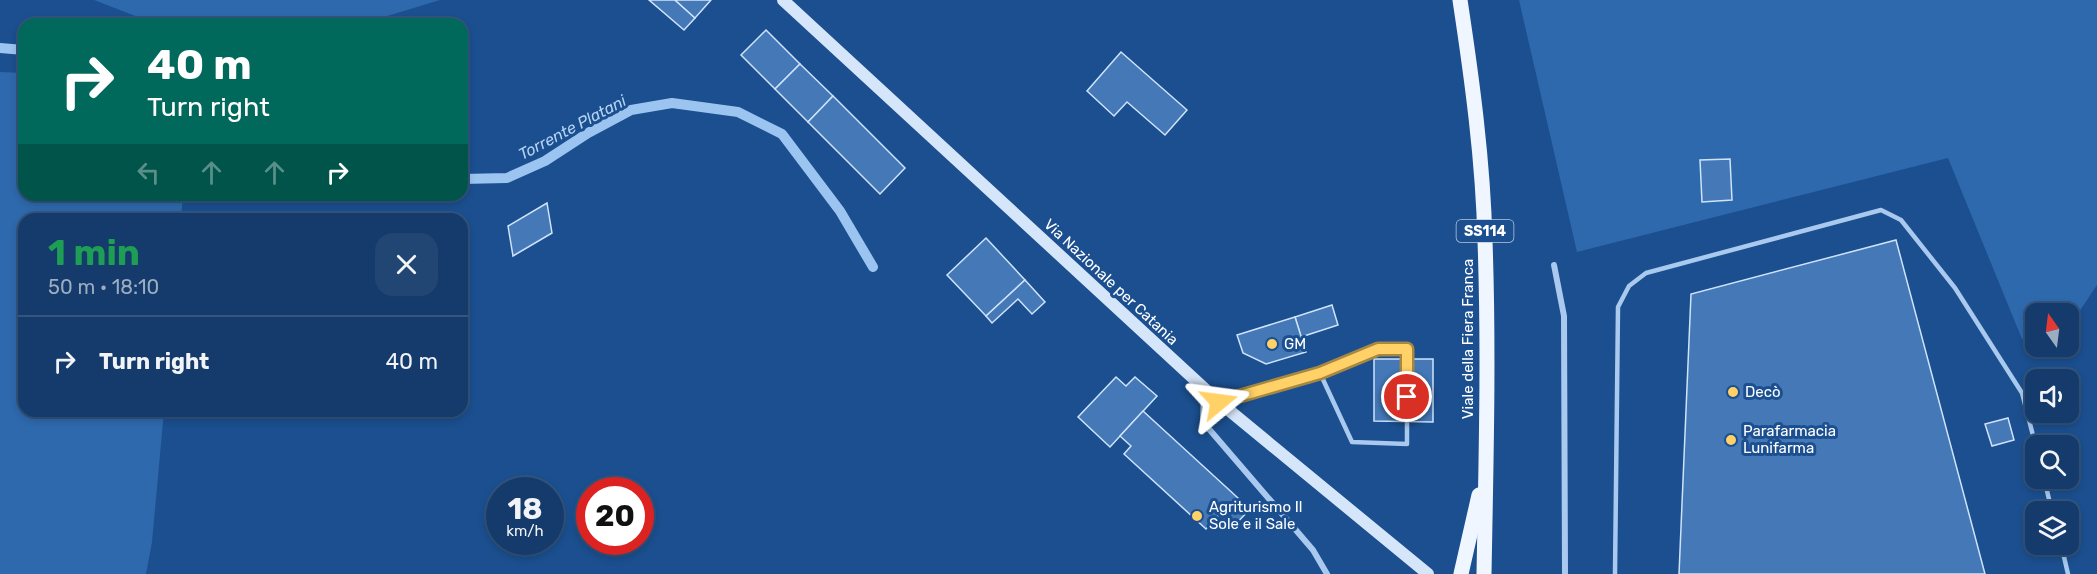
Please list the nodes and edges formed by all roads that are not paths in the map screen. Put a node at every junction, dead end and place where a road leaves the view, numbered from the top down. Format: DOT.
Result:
graph roads {
  1 [pos="783,0"];
  2 [pos="1460,0"];
  3 [pos="1554,265"];
  4 [pos="1320,373"];
  5 [pos="1204,388"];
  6 [pos="1219,402"];
  7 [pos="2033,435"];
  8 [pos="1486,463"];
  9 [pos="2064,555"];
  10 [pos="1327,574"];
  11 [pos="1428,574"];
  12 [pos="1461,574"];
  13 [pos="1484,574"];
  14 [pos="1565,574"];
  15 [pos="1615,574"];
  16 [pos="2068,574"];
  1 -- 5 [label="main road, Via Nazionale per Catania"];
  2 -- 8 [label="main road, Viale della Fiera Franca / SS114"];
  3 -- 14 [label="street"];
  4 -- 4 [label="lane"];
  4 -- 6 [label="lane"];
  5 -- 6 [label="main road, Via Nazionale per Catania"];
  5 -- 10 [label="street"];
  6 -- 11 [label="main road, Via Nazionale per Catania"];
  7 -- 15 [label="lane"];
  8 -- 12 [label="main road, Viale della Fiera Franca / SS114"];
  8 -- 13 [label="main road, Viale della Fiera Franca / SS114"];
  9 -- 16 [label="lane"];
}
